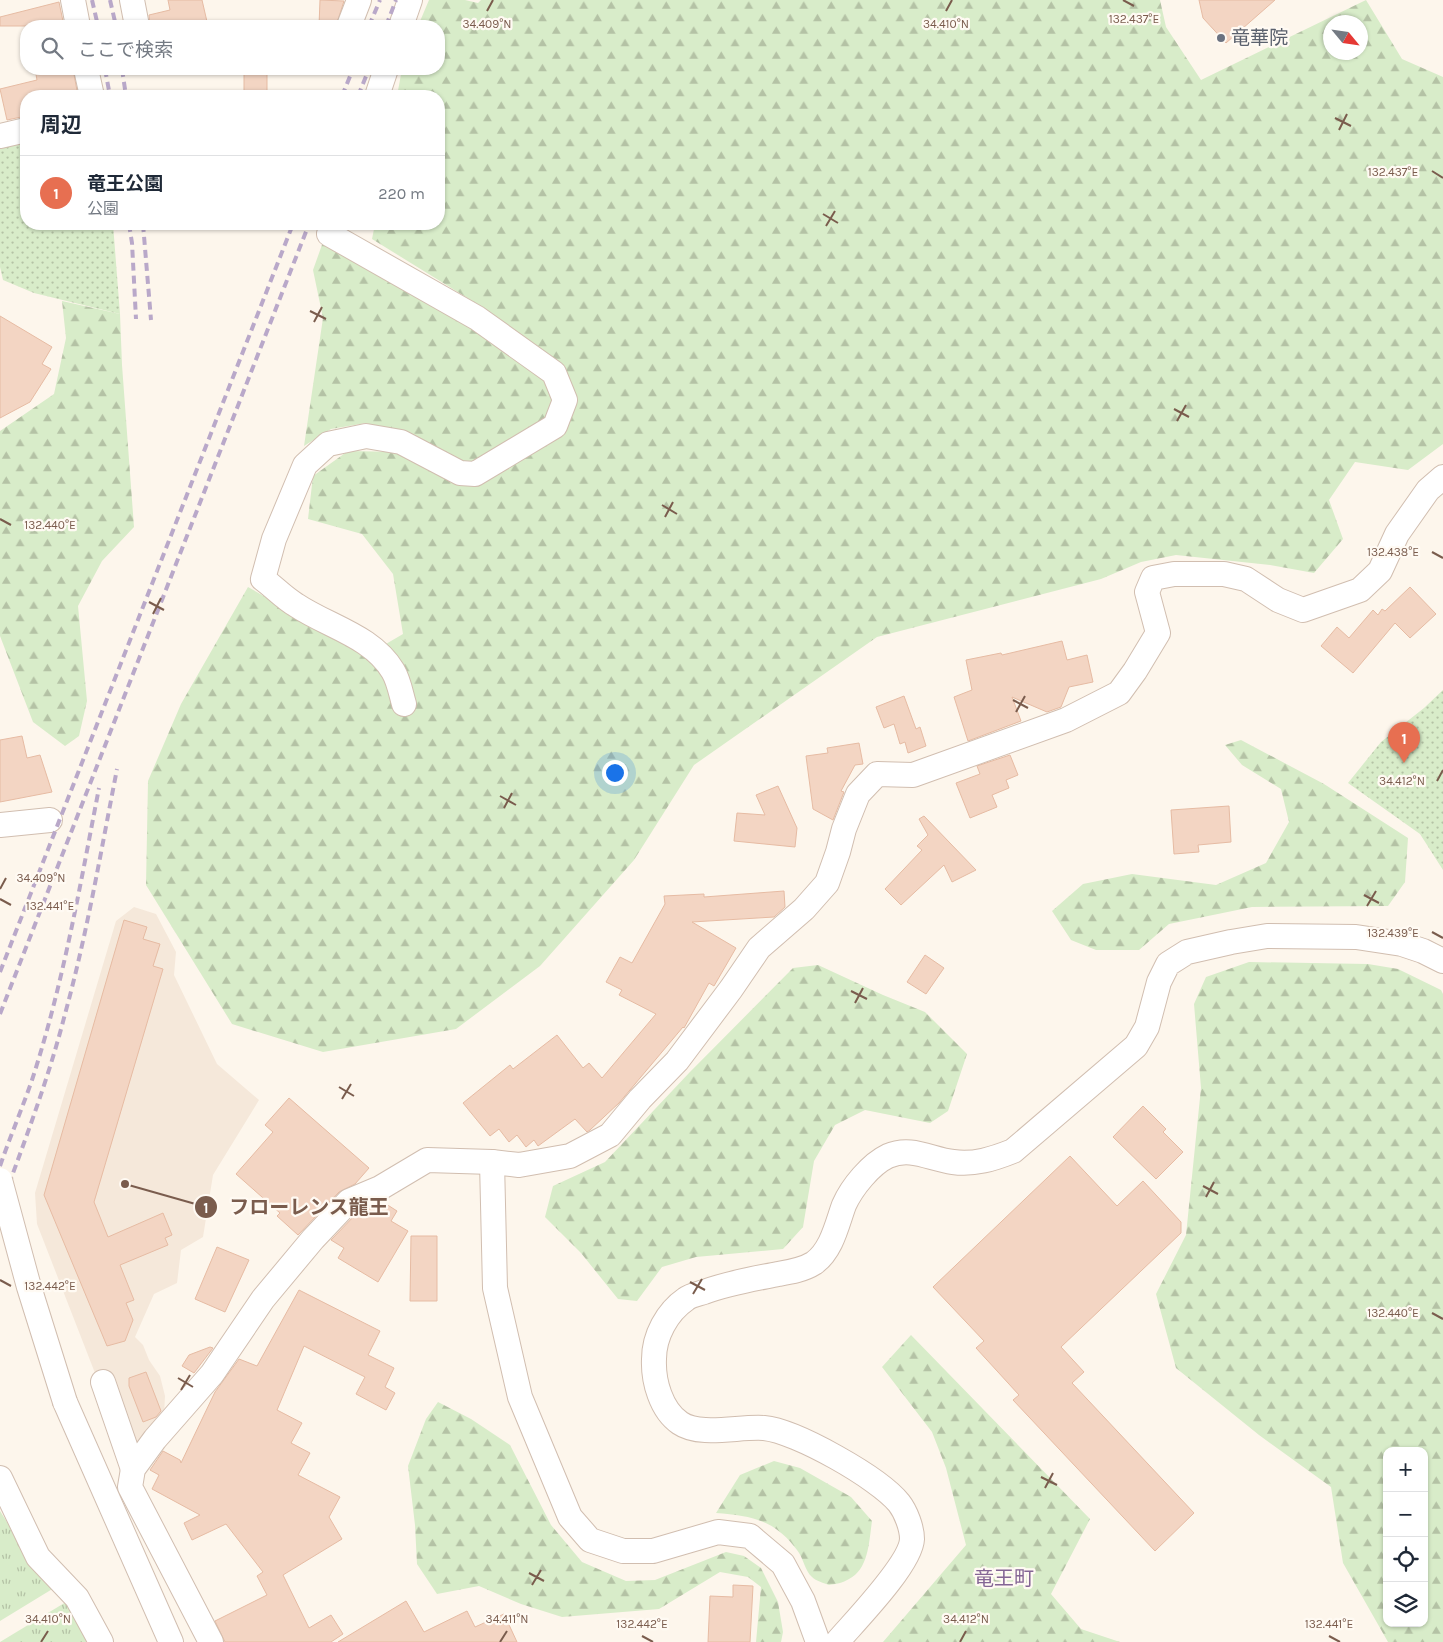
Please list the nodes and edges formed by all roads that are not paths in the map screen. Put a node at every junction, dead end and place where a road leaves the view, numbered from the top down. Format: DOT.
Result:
graph roads {
  1 [pos="73,0"];
  2 [pos="132,0"];
  3 [pos="359,0"];
  4 [pos="410,0"];
  5 [pos="77,20"];
  6 [pos="136,20"];
  7 [pos="351,20"];
  8 [pos="403,20"];
  9 [pos="87,75"];
  10 [pos="384,75"];
  11 [pos="91,90"];
  12 [pos="379,90"];
  13 [pos="20,131"];
  14 [pos="0,136"];
  15 [pos="330,230"];
  16 [pos="1443,477"];
  17 [pos="404,704"];
  18 [pos="50,820"];
  19 [pos="0,825"];
  20 [pos="1443,961"];
  21 [pos="492,1162"];
  22 [pos="0,1180"];
  23 [pos="103,1382"];
  24 [pos="133,1469"];
  25 [pos="0,1478"];
  26 [pos="101,1642"];
  27 [pos="171,1642"];
  28 [pos="211,1642"];
  29 [pos="818,1642"];
  30 [pos="838,1642"];
  1 -- 5 [label="street"];
  2 -- 6 [label="street"];
  3 -- 7 [label="street"];
  4 -- 8 [label="street"];
  9 -- 11 [label="street"];
  10 -- 12 [label="street"];
  13 -- 14 [label="street"];
  15 -- 17 [label="street"];
  16 -- 21 [label="street"];
  18 -- 19 [label="street"];
  20 -- 30 [label="street"];
  21 -- 24 [label="street"];
  21 -- 29 [label="street"];
  22 -- 27 [label="street, bridge"];
  23 -- 24 [label="street"];
  24 -- 28 [label="street"];
  25 -- 26 [label="street"];
}
